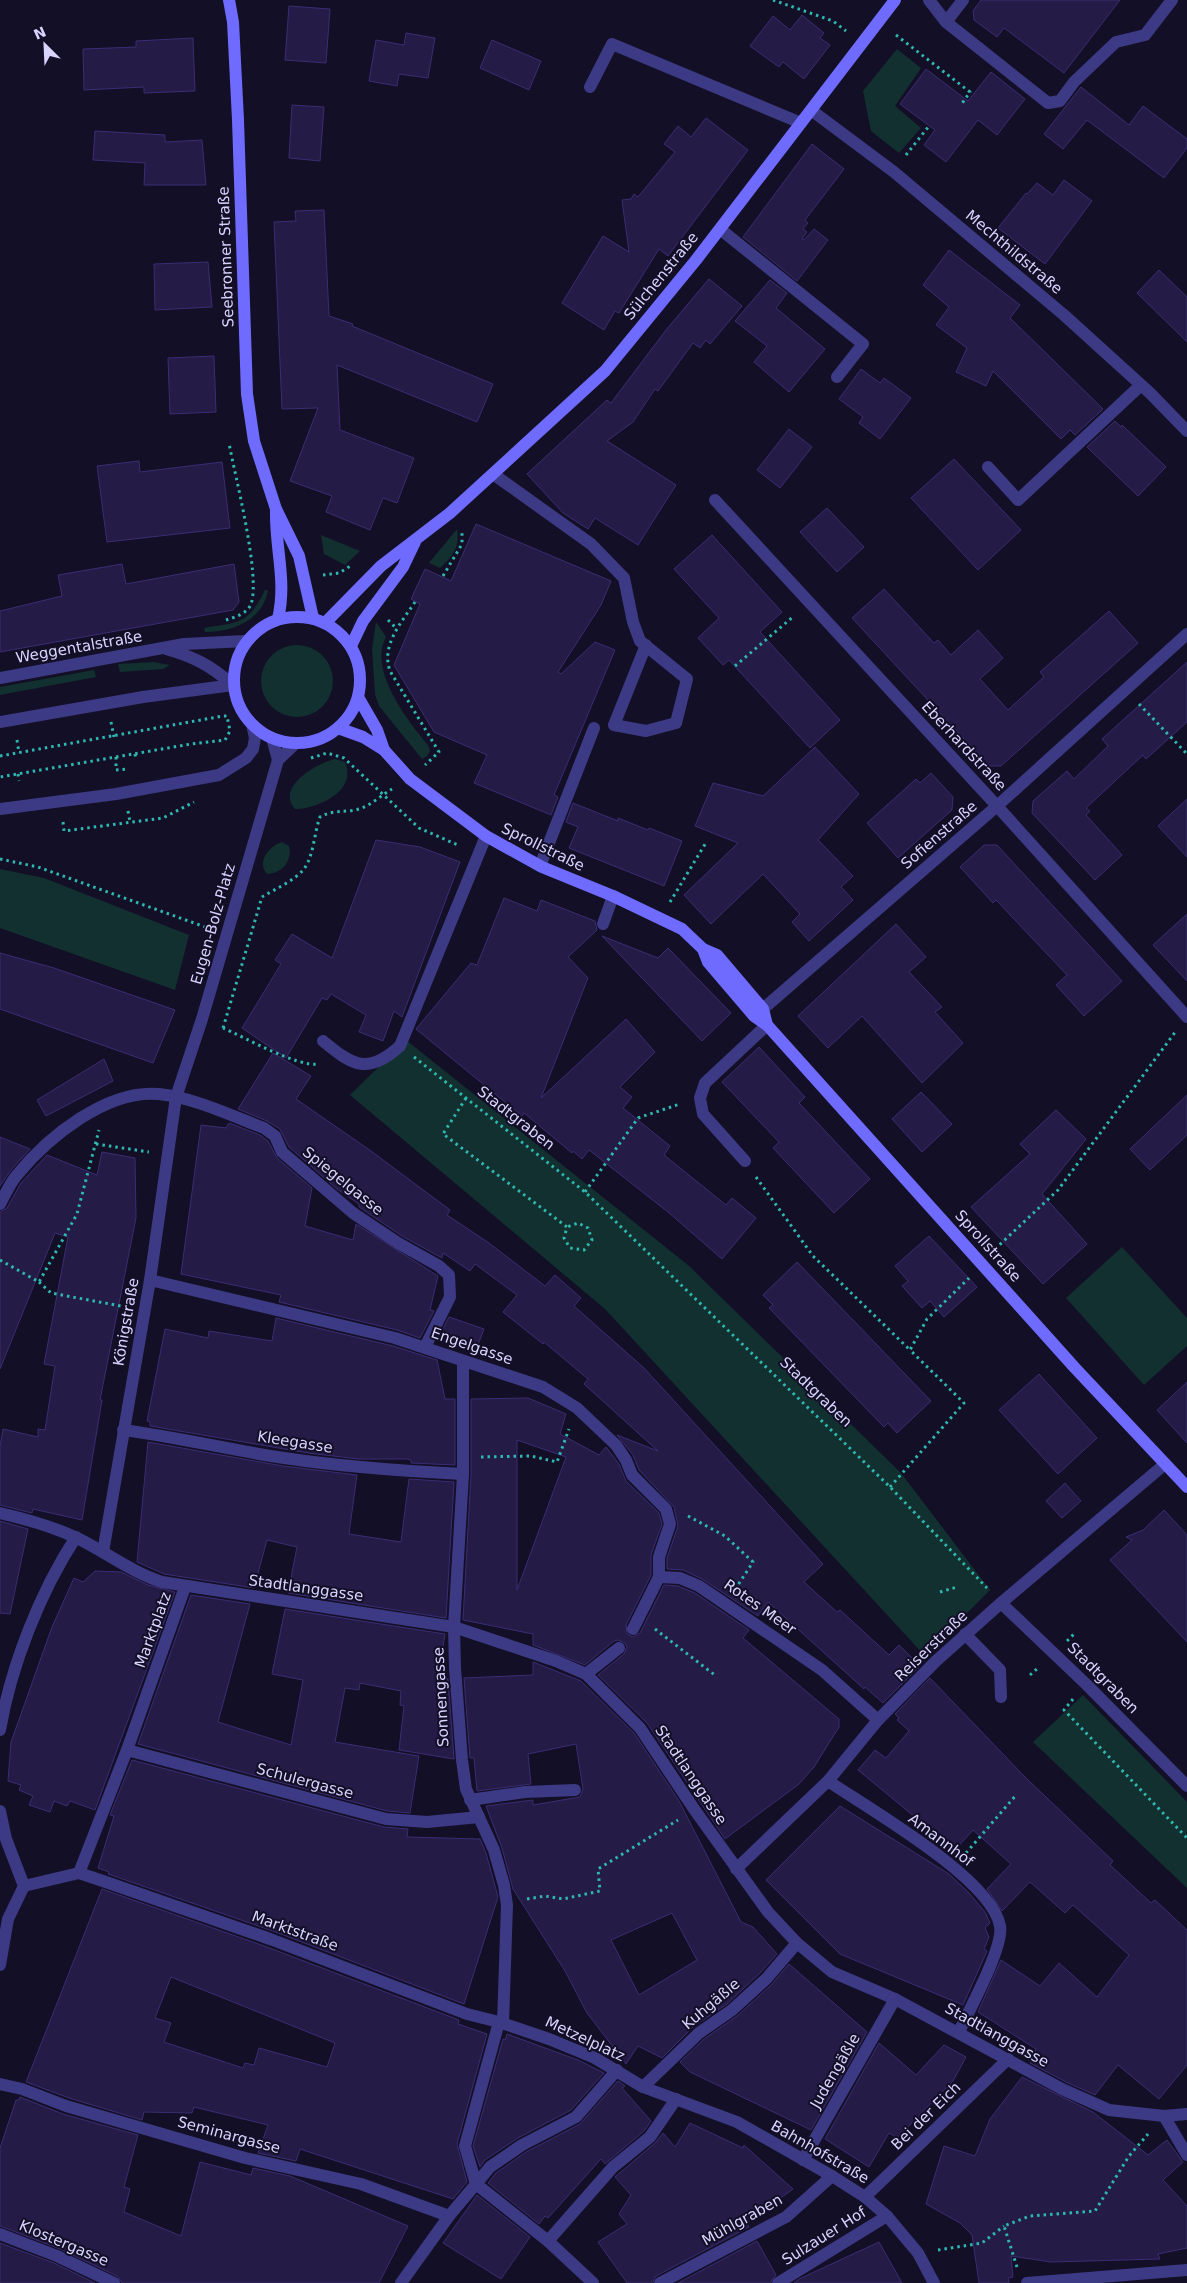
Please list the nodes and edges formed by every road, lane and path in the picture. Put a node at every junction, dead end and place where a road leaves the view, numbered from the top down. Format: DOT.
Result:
graph roads {
  1 [pos="229,0"];
  2 [pos="773,0"];
  3 [pos="895,0"];
  4 [pos="929,0"];
  5 [pos="963,0"];
  6 [pos="1172,0"];
  7 [pos="946,22"];
  8 [pos="896,35"];
  9 [pos="862,43"];
  10 [pos="590,87"];
  11 [pos="961,104"];
  12 [pos="811,110"];
  13 [pos="801,123"];
  14 [pos="929,126"];
  15 [pos="894,172"];
  16 [pos="720,229"];
  17 [pos="838,377"];
  18 [pos="1141,385"];
  19 [pos="1187,431"];
  20 [pos="229,443"];
  21 [pos="988,467"];
  22 [pos="493,474"];
  23 [pos="715,500"];
  24 [pos="276,510"];
  25 [pos="462,526"];
  26 [pos="417,540"];
  27 [pos="443,576"];
  28 [pos="253,584"];
  29 [pos="415,602"];
  30 [pos="809,602"];
  31 [pos="278,619"];
  32 [pos="319,620"];
  33 [pos="1187,634"];
  34 [pos="246,641"];
  35 [pos="646,645"];
  36 [pos="351,646"];
  37 [pos="164,648"];
  38 [pos="735,666"];
  39 [pos="0,678"];
  40 [pos="233,685"];
  41 [pos="1127,690"];
  42 [pos="358,697"];
  43 [pos="0,722"];
  44 [pos="252,724"];
  45 [pos="338,728"];
  46 [pos="594,728"];
  47 [pos="272,738"];
  48 [pos="17,740"];
  49 [pos="296,743"];
  50 [pos="384,750"];
  51 [pos="439,752"];
  52 [pos="19,753"];
  53 [pos="135,754"];
  54 [pos="1187,754"];
  55 [pos="0,756"];
  56 [pos="116,757"];
  57 [pos="136,759"];
  58 [pos="278,760"];
  59 [pos="130,768"];
  60 [pos="18,774"];
  61 [pos="0,777"];
  62 [pos="19,781"];
  63 [pos="997,806"];
  64 [pos="0,809"];
  65 [pos="128,810"];
  66 [pos="130,822"];
  67 [pos="486,836"];
  68 [pos="707,841"];
  69 [pos="478,856"];
  70 [pos="0,860"];
  71 [pos="540,866"];
  72 [pos="613,896"];
  73 [pos="661,918"];
  74 [pos="603,924"];
  75 [pos="227,934"];
  76 [pos="758,1012"];
  77 [pos="1187,1017"];
  78 [pos="767,1025"];
  79 [pos="323,1041"];
  80 [pos="400,1046"];
  81 [pos="313,1065"];
  82 [pos="176,1097"];
  83 [pos="466,1098"];
  84 [pos="700,1098"];
  85 [pos="106,1104"];
  86 [pos="96,1144"];
  87 [pos="134,1150"];
  88 [pos="745,1162"];
  89 [pos="585,1192"];
  90 [pos="0,1204"];
  91 [pos="567,1227"];
  92 [pos="0,1260"];
  93 [pos="982,1262"];
  94 [pos="150,1280"];
  95 [pos="39,1282"];
  96 [pos="144,1311"];
  97 [pos="425,1347"];
  98 [pos="910,1350"];
  99 [pos="463,1361"];
  100 [pos="577,1408"];
  101 [pos="122,1430"];
  102 [pos="463,1456"];
  103 [pos="1165,1464"];
  104 [pos="463,1474"];
  105 [pos="890,1487"];
  106 [pos="1187,1487"];
  107 [pos="666,1509"];
  108 [pos="0,1513"];
  109 [pos="76,1537"];
  110 [pos="103,1552"];
  111 [pos="659,1577"];
  112 [pos="186,1587"];
  113 [pos="957,1587"];
  114 [pos="940,1592"];
  115 [pos="1001,1603"];
  116 [pos="727,1604"];
  117 [pos="636,1623"];
  118 [pos="454,1627"];
  119 [pos="966,1634"];
  120 [pos="619,1648"];
  121 [pos="586,1674"];
  122 [pos="716,1676"];
  123 [pos="1001,1697"];
  124 [pos="1064,1710"];
  125 [pos="878,1720"];
  126 [pos="0,1730"];
  127 [pos="126,1750"];
  128 [pos="828,1781"];
  129 [pos="1187,1786"];
  130 [pos="575,1790"];
  131 [pos="1017,1794"];
  132 [pos="470,1800"];
  133 [pos="694,1809"];
  134 [pos="0,1811"];
  135 [pos="479,1817"];
  136 [pos="1187,1838"];
  137 [pos="954,1867"];
  138 [pos="736,1869"];
  139 [pos="78,1874"];
  140 [pos="24,1886"];
  141 [pos="507,1905"];
  142 [pos="797,1943"];
  143 [pos="0,1965"];
  144 [pos="895,1999"];
  145 [pos="501,2022"];
  146 [pos="960,2032"];
  147 [pos="1008,2059"];
  148 [pos="616,2070"];
  149 [pos="0,2084"];
  150 [pos="643,2087"];
  151 [pos="656,2093"];
  152 [pos="676,2099"];
  153 [pos="1187,2114"];
  154 [pos="1164,2116"];
  155 [pos="1187,2155"];
  156 [pos="803,2160"];
  157 [pos="832,2176"];
  158 [pos="476,2184"];
  159 [pos="865,2197"];
  160 [pos="449,2216"];
  161 [pos="887,2216"];
  162 [pos="1004,2226"];
  163 [pos="0,2234"];
  164 [pos="548,2241"];
  165 [pos="918,2253"];
  166 [pos="1187,2270"];
  167 [pos="114,2283"];
  168 [pos="401,2283"];
  169 [pos="593,2283"];
  170 [pos="660,2283"];
  171 [pos="778,2283"];
  172 [pos="934,2283"];
  173 [pos="1027,2283"];
  1 -- 24 [label="main road, Seebronner Straße"];
  2 -- 9 [label="path"];
  3 -- 9 [label="main road, Sülchenstraße"];
  4 -- 7 [label="street"];
  5 -- 7 [label="street"];
  6 -- 7 [label="street"];
  8 -- 11 [label="path"];
  9 -- 12 [label="main road, Sülchenstraße"];
  10 -- 13 [label="street"];
  12 -- 13 [label="main road, Sülchenstraße"];
  12 -- 15 [label="street, Mechthildstraße"];
  13 -- 16 [label="main road, Sülchenstraße"];
  14 -- 15 [label="path"];
  15 -- 18 [label="street, Mechthildstraße"];
  16 -- 17 [label="street"];
  16 -- 22 [label="main road, Sülchenstraße"];
  18 -- 19 [label="street, Mechthildstraße"];
  18 -- 21 [label="street"];
  20 -- 28 [label="path"];
  22 -- 26 [label="main road, Sülchenstraße"];
  22 -- 35 [label="street"];
  23 -- 30 [label="street, Eberhardstraße"];
  24 -- 31 [label="main road, Seebronner Straße"];
  24 -- 32 [label="main road, Seebronner Straße"];
  25 -- 27 [label="path"];
  26 -- 32 [label="main road, Sülchenstraße"];
  26 -- 36 [label="main road, Sülchenstraße"];
  29 -- 51 [label="path"];
  30 -- 38 [label="path"];
  30 -- 63 [label="street, Eberhardstraße"];
  31 -- 32 [label="main road"];
  31 -- 34 [label="main road"];
  32 -- 36 [label="main road"];
  33 -- 41 [label="street, Sofienstraße"];
  34 -- 37 [label="street, Weggentalstraße"];
  34 -- 40 [label="main road"];
  35 -- 35 [label="street"];
  36 -- 42 [label="main road"];
  37 -- 39 [label="street, Weggentalstraße"];
  37 -- 40 [label="street, Weggentalstraße"];
  40 -- 43 [label="street"];
  40 -- 44 [label="main road"];
  41 -- 54 [label="path"];
  41 -- 63 [label="street, Sofienstraße"];
  42 -- 45 [label="main road"];
  42 -- 50 [label="main road, Sprollstraße"];
  44 -- 47 [label="main road"];
  44 -- 64 [label="street"];
  45 -- 49 [label="main road"];
  45 -- 50 [label="main road, Sprollstraße"];
  46 -- 71 [label="street"];
  47 -- 49 [label="main road"];
  47 -- 58 [label="street"];
  48 -- 52 [label="path"];
  49 -- 58 [label="street"];
  50 -- 67 [label="main road, Sprollstraße"];
  52 -- 53 [label="path"];
  52 -- 55 [label="path"];
  53 -- 56 [label="path"];
  53 -- 57 [label="path"];
  56 -- 59 [label="path"];
  56 -- 60 [label="path"];
  58 -- 75 [label="street, Eugen-Bolz-Platz"];
  60 -- 61 [label="path"];
  60 -- 62 [label="path"];
  63 -- 76 [label="street, Sofienstraße"];
  63 -- 77 [label="street, Eberhardstraße"];
  65 -- 66 [label="path"];
  67 -- 69 [label="street"];
  67 -- 71 [label="main road, Sprollstraße"];
  68 -- 73 [label="path"];
  69 -- 80 [label="street"];
  69 -- 81 [label="path"];
  70 -- 75 [label="path"];
  71 -- 72 [label="main road, Sprollstraße"];
  72 -- 73 [label="main road, Sprollstraße"];
  72 -- 74 [label="street"];
  73 -- 76 [label="main road, Sprollstraße"];
  75 -- 82 [label="street, Eugen-Bolz-Platz"];
  76 -- 78 [label="main road, Sprollstraße"];
  77 -- 93 [label="path"];
  78 -- 84 [label="street"];
  78 -- 93 [label="main road, Sprollstraße"];
  79 -- 80 [label="street"];
  80 -- 83 [label="path, Stadtgraben"];
  82 -- 85 [label="street"];
  82 -- 94 [label="street, Königstraße"];
  82 -- 97 [label="street, Spiegelgasse"];
  83 -- 89 [label="path, Stadtgraben"];
  83 -- 91 [label="path"];
  84 -- 88 [label="street"];
  84 -- 89 [label="path"];
  85 -- 86 [label="path"];
  85 -- 90 [label="street"];
  86 -- 87 [label="path"];
  86 -- 95 [label="path"];
  88 -- 98 [label="path"];
  89 -- 105 [label="path, Stadtgraben"];
  91 -- 91 [label="path"];
  92 -- 95 [label="path"];
  93 -- 98 [label="path"];
  93 -- 103 [label="main road, Sprollstraße"];
  94 -- 96 [label="street, Königstraße"];
  94 -- 97 [label="street, Engelgasse"];
  95 -- 96 [label="path"];
  96 -- 101 [label="street, Königstraße"];
  97 -- 99 [label="street, Engelgasse"];
  98 -- 105 [label="path"];
  99 -- 100 [label="street, Engelgasse"];
  99 -- 102 [label="street, Sonnengasse"];
  100 -- 102 [label="path"];
  100 -- 107 [label="street, Engelgasse"];
  101 -- 104 [label="street, Kleegasse"];
  101 -- 110 [label="street, Königstraße"];
  102 -- 104 [label="street, Sonnengasse"];
  103 -- 106 [label="main road, Sprollstraße"];
  103 -- 115 [label="street, Reiserstraße"];
  104 -- 118 [label="street, Sonnengasse"];
  105 -- 115 [label="path, Stadtgraben"];
  107 -- 111 [label="street"];
  107 -- 116 [label="path"];
  108 -- 109 [label="street, Marktplatz"];
  109 -- 110 [label="street, Marktplatz"];
  109 -- 126 [label="street"];
  110 -- 112 [label="street, Marktplatz"];
  111 -- 116 [label="street, Rotes Meer"];
  111 -- 117 [label="street"];
  112 -- 118 [label="street, Stadtlanggasse"];
  112 -- 127 [label="street, Marktplatz"];
  113 -- 114 [label="path"];
  115 -- 119 [label="street, Reiserstraße"];
  115 -- 129 [label="street, Stadtgraben"];
  116 -- 125 [label="street, Rotes Meer"];
  117 -- 122 [label="path"];
  118 -- 121 [label="street, Stadtlanggasse"];
  118 -- 132 [label="street, Sonnengasse"];
  119 -- 123 [label="street"];
  119 -- 125 [label="street, Reiserstraße"];
  120 -- 121 [label="street"];
  121 -- 133 [label="street, Stadtlanggasse"];
  124 -- 136 [label="path"];
  125 -- 128 [label="street, Reiserstraße"];
  127 -- 135 [label="street, Schulergasse"];
  127 -- 139 [label="street, Marktplatz"];
  128 -- 137 [label="street, Amannhof"];
  128 -- 138 [label="street, Reiserstraße"];
  130 -- 132 [label="street"];
  131 -- 137 [label="path"];
  132 -- 135 [label="street, Sonnengasse"];
  133 -- 138 [label="street, Stadtlanggasse"];
  133 -- 141 [label="path"];
  134 -- 140 [label="street"];
  135 -- 141 [label="street, Sonnengasse"];
  137 -- 146 [label="street, Amannhof"];
  138 -- 142 [label="street, Stadtlanggasse"];
  139 -- 140 [label="street"];
  139 -- 145 [label="street, Marktstraße"];
  140 -- 143 [label="street"];
  141 -- 145 [label="street, Sonnengasse"];
  142 -- 144 [label="street, Stadtlanggasse"];
  142 -- 150 [label="street, Kuhgäßle"];
  144 -- 146 [label="street, Stadtlanggasse"];
  144 -- 156 [label="street, Judengäßle"];
  145 -- 148 [label="street, Metzelplatz"];
  145 -- 158 [label="street, Sonnengasse"];
  146 -- 147 [label="street, Stadtlanggasse"];
  147 -- 154 [label="street, Stadtlanggasse"];
  147 -- 159 [label="street, Bei der Eich"];
  148 -- 150 [label="street, Metzelplatz"];
  148 -- 158 [label="street"];
  149 -- 160 [label="street, Seminargasse"];
  150 -- 151 [label="street, Metzelplatz"];
  151 -- 152 [label="street, Bahnhofstraße"];
  152 -- 156 [label="street, Bahnhofstraße"];
  152 -- 164 [label="street"];
  153 -- 154 [label="street, Stadtlanggasse"];
  154 -- 155 [label="street"];
  154 -- 162 [label="path"];
  156 -- 157 [label="street, Bahnhofstraße"];
  157 -- 159 [label="street, Bahnhofstraße"];
  157 -- 170 [label="street, Mühlgraben"];
  158 -- 160 [label="street"];
  158 -- 164 [label="street"];
  159 -- 161 [label="street, Bahnhofstraße"];
  160 -- 168 [label="street"];
  161 -- 165 [label="street, Bahnhofstraße"];
  161 -- 171 [label="street, Sulzauer Hof"];
  162 -- 165 [label="path"];
  162 -- 173 [label="path"];
  163 -- 167 [label="street, Klostergasse"];
  164 -- 169 [label="street"];
  165 -- 172 [label="street, Bahnhofstraße"];
  166 -- 173 [label="street"];
}
